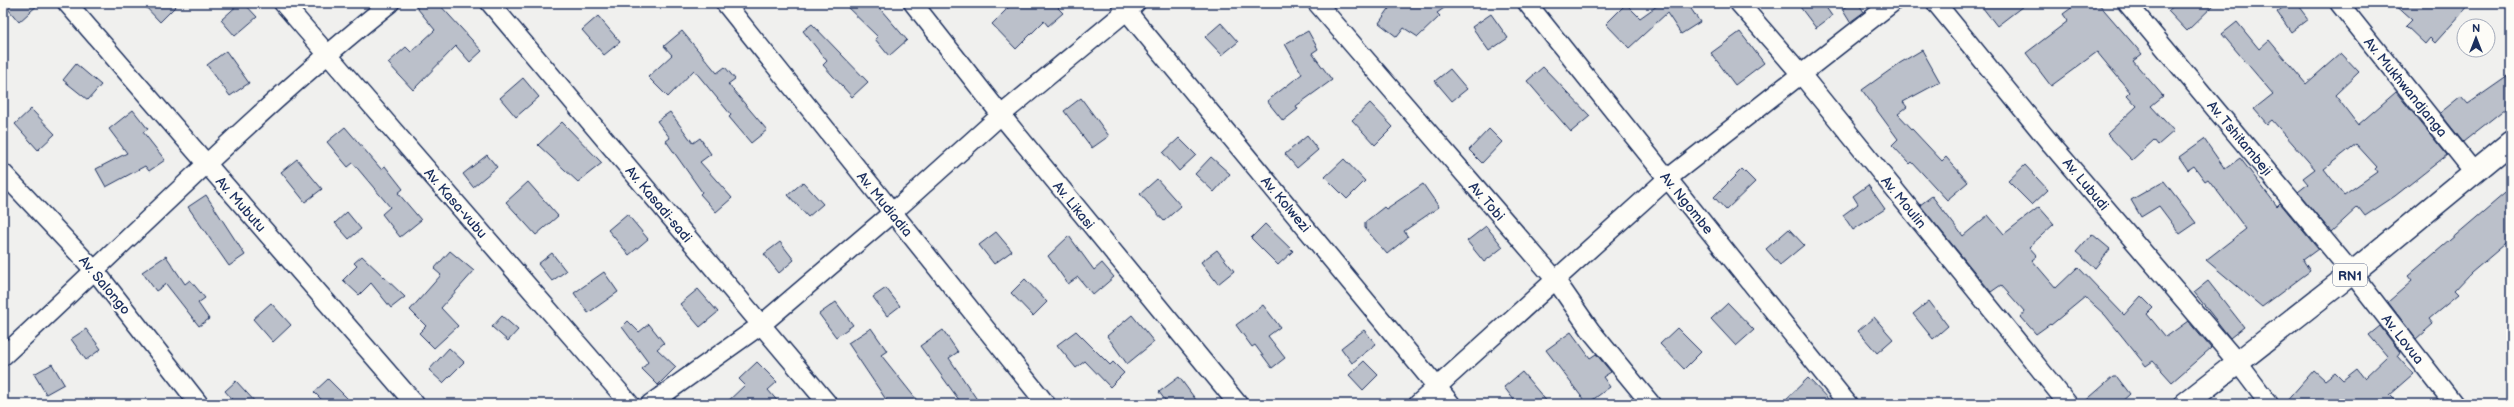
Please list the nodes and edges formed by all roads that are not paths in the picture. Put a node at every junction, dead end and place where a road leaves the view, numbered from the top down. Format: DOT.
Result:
graph roads {
  1 [pos="67,3"];
  2 [pos="283,3"];
  3 [pos="390,3"];
  4 [pos="490,3"];
  5 [pos="725,3"];
  6 [pos="913,3"];
  7 [pos="1317,3"];
  8 [pos="1526,3"];
  9 [pos="1739,3"];
  10 [pos="1892,3"];
  11 [pos="1936,3"];
  12 [pos="2128,3"];
  13 [pos="2339,3"];
  14 [pos="1128,6"];
  15 [pos="327,53"];
  16 [pos="1800,73"];
  17 [pos="1001,115"];
  18 [pos="2511,142"];
  19 [pos="206,163"];
  20 [pos="2473,171"];
  21 [pos="3,173"];
  22 [pos="1668,179"];
  23 [pos="892,213"];
  24 [pos="96,272"];
  25 [pos="2352,273"];
  26 [pos="1554,279"];
  27 [pos="761,325"];
  28 [pos="3,356"];
  29 [pos="2238,363"];
  30 [pos="1438,388"];
  31 [pos="199,404"];
  32 [pos="415,404"];
  33 [pos="630,404"];
  34 [pos="650,404"];
  35 [pos="828,404"];
  36 [pos="1046,404"];
  37 [pos="1238,404"];
  38 [pos="1418,404"];
  39 [pos="1451,404"];
  40 [pos="1651,404"];
  41 [pos="1848,404"];
  42 [pos="2068,404"];
  43 [pos="2185,404"];
  44 [pos="2269,404"];
  45 [pos="2454,404"];
  1 -- 19 [label="street, Av. Mubutu"];
  2 -- 15 [label="street, Av. Kasa-vubu"];
  3 -- 15 [label="street"];
  4 -- 27 [label="street, Av. Kasadi-sadi"];
  5 -- 23 [label="street, Av. Mudiadia"];
  6 -- 17 [label="street, Av. Likasi"];
  7 -- 26 [label="street, Av. Tobi"];
  8 -- 22 [label="street, Av. Ngombe"];
  9 -- 16 [label="street, Av. Moulin"];
  10 -- 16 [label="street"];
  11 -- 29 [label="street, Av. Lubudi"];
  12 -- 25 [label="street, Av. Tshitambeji"];
  13 -- 20 [label="street, Av. Mukhwandjanga"];
  14 -- 17 [label="street"];
  14 -- 30 [label="street, Av. Kolwezi"];
  15 -- 19 [label="street"];
  15 -- 33 [label="street, Av. Kasa-vubu"];
  16 -- 22 [label="street"];
  16 -- 42 [label="street, Av. Moulin"];
  17 -- 23 [label="street"];
  17 -- 37 [label="street, Av. Likasi"];
  18 -- 20 [label="highway, RN1"];
  19 -- 24 [label="street"];
  19 -- 32 [label="street, Av. Mubutu"];
  20 -- 25 [label="highway, RN1"];
  21 -- 24 [label="street, Av. Salongo"];
  22 -- 26 [label="street"];
  22 -- 41 [label="street, Av. Ngombe"];
  23 -- 27 [label="street"];
  23 -- 36 [label="street, Av. Mudiadia"];
  24 -- 28 [label="street"];
  24 -- 31 [label="street, Av. Salongo"];
  25 -- 29 [label="highway, RN1"];
  25 -- 45 [label="street, Av. Lovua"];
  26 -- 30 [label="street"];
  26 -- 40 [label="street, Av. Tobi"];
  27 -- 34 [label="street"];
  27 -- 35 [label="street, Av. Kasadi-sadi"];
  29 -- 43 [label="highway, RN1"];
  29 -- 44 [label="street, Av. Lubudi"];
  30 -- 38 [label="street"];
  30 -- 39 [label="street, Av. Kolwezi"];
}
